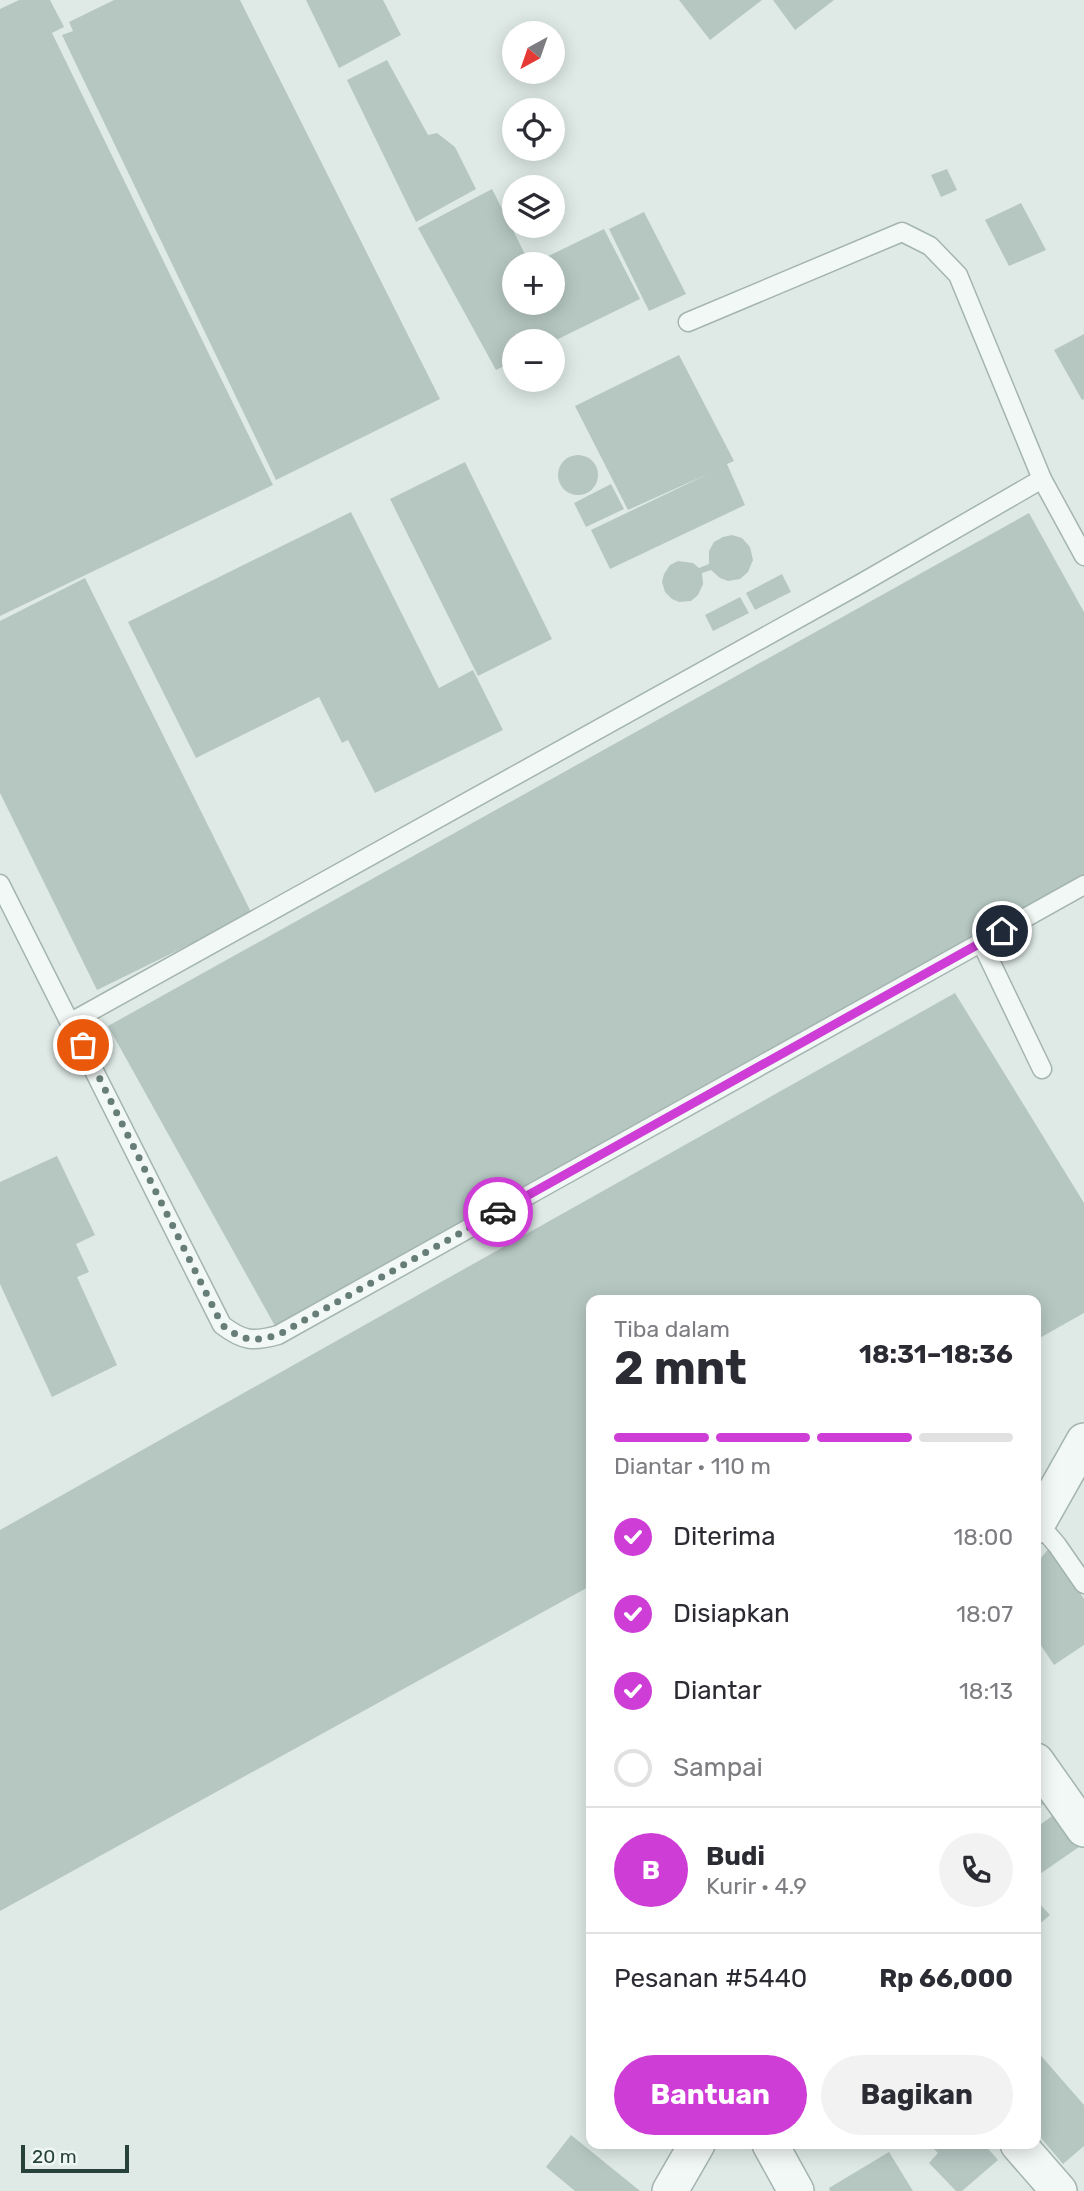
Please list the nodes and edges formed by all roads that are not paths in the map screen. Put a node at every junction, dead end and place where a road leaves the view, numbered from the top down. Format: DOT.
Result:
graph roads {
  1 [pos="688,322"];
  2 [pos="1042,479"];
  3 [pos="1084,556"];
  4 [pos="0,884"];
  5 [pos="1084,885"];
  6 [pos="981,943"];
  7 [pos="71,1022"];
  8 [pos="1042,1069"];
  9 [pos="1084,1441"];
  10 [pos="1041,1517"];
  11 [pos="1041,1529"];
  12 [pos="1084,1584"];
  13 [pos="1041,1768"];
  14 [pos="1084,1829"];
  15 [pos="694,2149"];
  16 [pos="773,2149"];
  17 [pos="1022,2149"];
  18 [pos="670,2191"];
  19 [pos="796,2191"];
  20 [pos="1059,2191"];
  1 -- 2 [label="lane"];
  2 -- 3 [label="lane"];
  2 -- 7 [label="lane"];
  4 -- 7 [label="lane"];
  5 -- 6 [label="lane"];
  6 -- 7 [label="lane"];
  6 -- 8 [label="lane"];
  9 -- 10 [label="street"];
  11 -- 12 [label="lane"];
  13 -- 14 [label="street"];
  15 -- 18 [label="street"];
  16 -- 19 [label="street"];
  17 -- 20 [label="street"];
}
